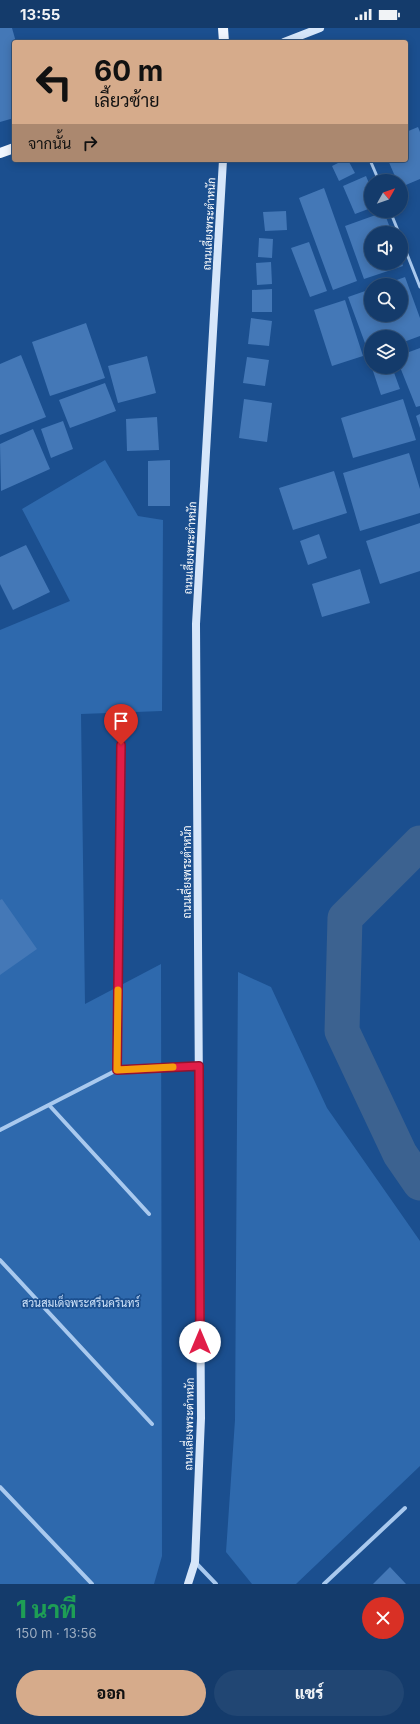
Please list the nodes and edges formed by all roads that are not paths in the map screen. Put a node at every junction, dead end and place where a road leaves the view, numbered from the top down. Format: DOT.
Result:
graph roads {
  1 [pos="223,28"];
  2 [pos="320,28"];
  3 [pos="224,40"];
  4 [pos="289,40"];
  5 [pos="12,149"];
  6 [pos="0,153"];
  7 [pos="223,162"];
  8 [pos="371,162"];
  9 [pos="375,174"];
  10 [pos="408,256"];
  11 [pos="420,287"];
  12 [pos="121,745"];
  13 [pos="199,1066"];
  14 [pos="117,1070"];
  15 [pos="49,1105"];
  16 [pos="0,1130"];
  17 [pos="148,1214"];
  18 [pos="0,1260"];
  19 [pos="152,1424"];
  20 [pos="0,1487"];
  21 [pos="405,1508"];
  22 [pos="195,1562"];
  23 [pos="92,1584"];
  24 [pos="188,1584"];
  25 [pos="216,1584"];
  26 [pos="324,1584"];
  1 -- 3 [label="main road"];
  2 -- 4 [label="street"];
  5 -- 6 [label="main road"];
  7 -- 13 [label="street, ถนนเลี่ยงพระตำหนัก"];
  8 -- 9 [label="lane"];
  10 -- 11 [label="lane"];
  12 -- 14 [label="street"];
  13 -- 14 [label="street"];
  13 -- 22 [label="street, ถนนเลี่ยงพระตำหนัก"];
  14 -- 15 [label="street"];
  15 -- 16 [label="street"];
  15 -- 17 [label="street"];
  18 -- 19 [label="street"];
  20 -- 23 [label="street"];
  21 -- 26 [label="street"];
  22 -- 24 [label="street, ถนนเลี่ยงพระตำหนัก"];
  22 -- 25 [label="street"];
}
